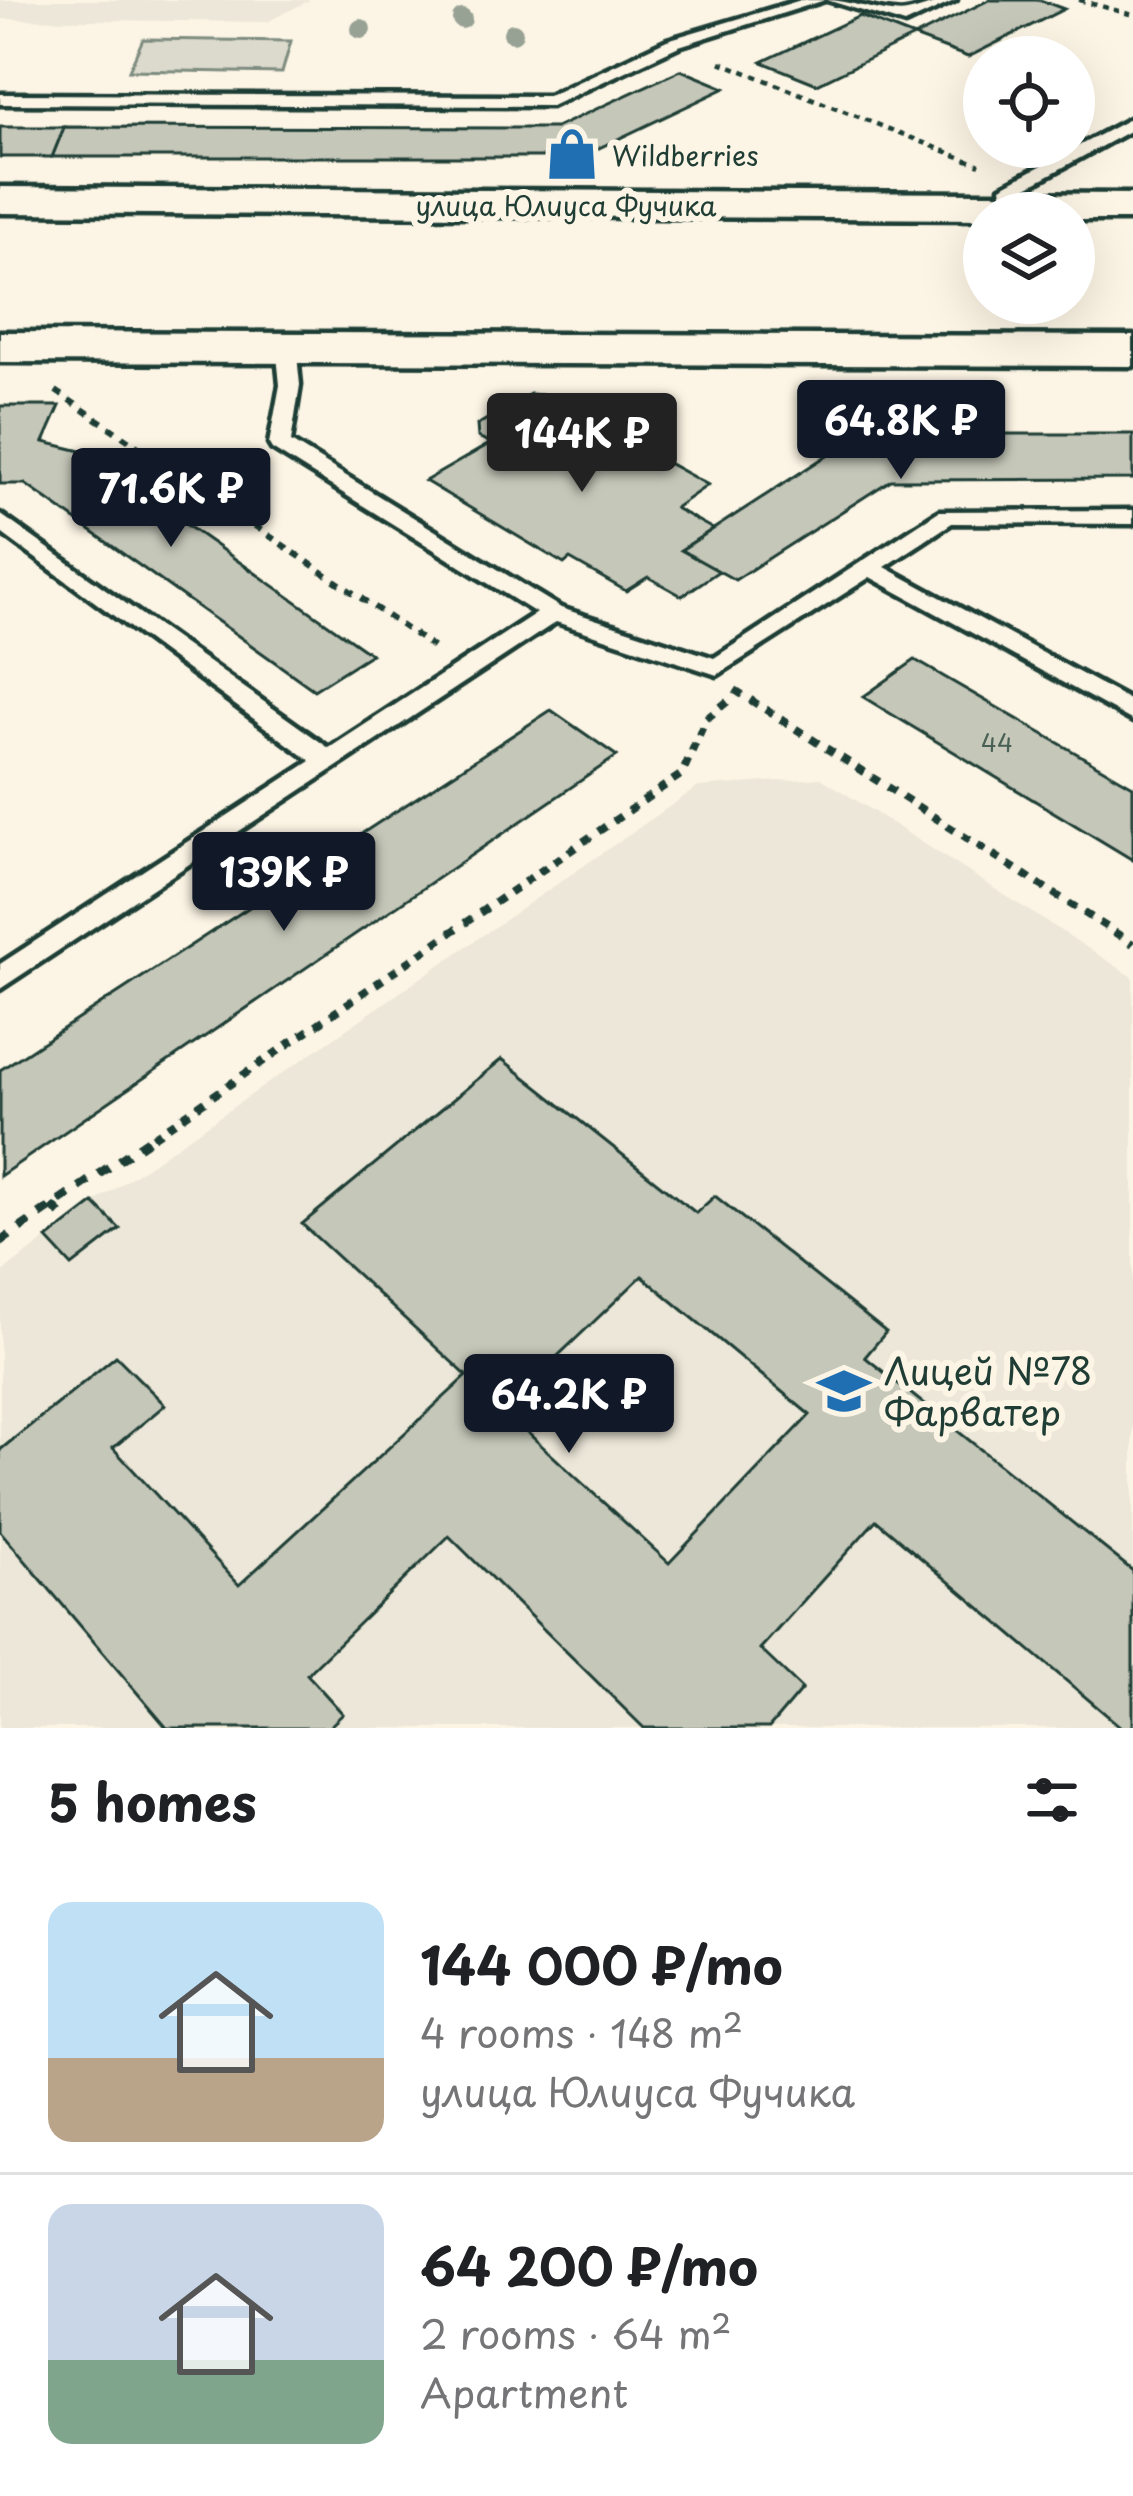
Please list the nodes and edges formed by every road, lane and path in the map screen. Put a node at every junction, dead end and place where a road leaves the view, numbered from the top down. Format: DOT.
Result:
graph roads {
  1 [pos="817,0"];
  2 [pos="835,0"];
  3 [pos="948,0"];
  4 [pos="1079,0"];
  5 [pos="1133,15"];
  6 [pos="673,43"];
  7 [pos="0,99"];
  8 [pos="1133,122"];
  9 [pos="1002,188"];
  10 [pos="0,200"];
  11 [pos="1133,207"];
  12 [pos="286,345"];
  13 [pos="0,347"];
  14 [pos="1133,351"];
  15 [pos="46,384"];
  16 [pos="1133,517"];
  17 [pos="0,520"];
  18 [pos="872,569"];
  19 [pos="553,613"];
  20 [pos="717,668"];
  21 [pos="467,670"];
  22 [pos="737,694"];
  23 [pos="1133,712"];
  24 [pos="329,761"];
  25 [pos="1133,944"];
  26 [pos="0,978"];
  27 [pos="52,1206"];
  28 [pos="69,1222"];
  29 [pos="0,1242"];
  1 -- 6 [label="lane"];
  2 -- 3 [label="lane"];
  4 -- 5 [label="path"];
  6 -- 7 [label="lane"];
  6 -- 9 [label="path"];
  8 -- 9 [label="lane"];
  9 -- 10 [label="main road, улица Юлиуса Фучика"];
  9 -- 11 [label="main road, улица Юлиуса Фучика"];
  12 -- 13 [label="main road"];
  12 -- 14 [label="main road"];
  12 -- 19 [label="lane"];
  15 -- 21 [label="path"];
  16 -- 18 [label="lane"];
  17 -- 24 [label="lane"];
  18 -- 20 [label="lane"];
  18 -- 23 [label="lane"];
  19 -- 20 [label="lane"];
  19 -- 21 [label="lane"];
  20 -- 22 [label="path"];
  21 -- 24 [label="lane"];
  22 -- 25 [label="path"];
  22 -- 27 [label="path"];
  24 -- 26 [label="lane"];
  27 -- 28 [label="path"];
  27 -- 29 [label="path"];
}
